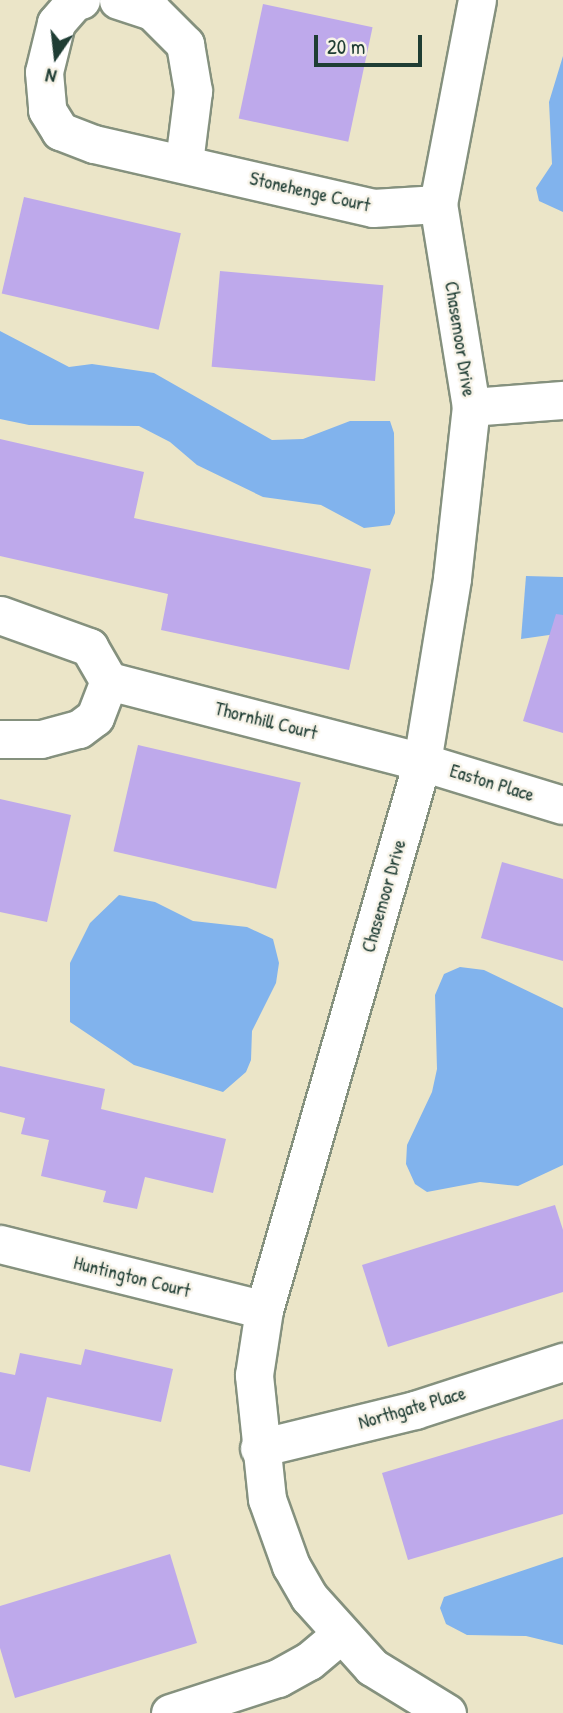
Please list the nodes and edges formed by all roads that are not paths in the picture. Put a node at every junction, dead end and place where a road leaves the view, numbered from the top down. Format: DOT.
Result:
graph roads {
  1 [pos="81,0"];
  2 [pos="118,0"];
  3 [pos="477,0"];
  4 [pos="184,162"];
  5 [pos="438,204"];
  6 [pos="563,400"];
  7 [pos="471,407"];
  8 [pos="0,615"];
  9 [pos="109,681"];
  10 [pos="0,739"];
  11 [pos="422,762"];
  12 [pos="563,805"];
  13 [pos="0,1244"];
  14 [pos="264,1310"];
  15 [pos="563,1362"];
  16 [pos="259,1448"];
  17 [pos="340,1635"];
  18 [pos="170,1713"];
  19 [pos="447,1713"];
  1 -- 4 [label="street, Stonehenge Court"];
  2 -- 4 [label="street"];
  3 -- 5 [label="street, Chasemoor Drive"];
  4 -- 5 [label="street, Stonehenge Court"];
  5 -- 7 [label="street, Chasemoor Drive"];
  6 -- 7 [label="street"];
  7 -- 11 [label="street, Chasemoor Drive"];
  8 -- 9 [label="street"];
  9 -- 10 [label="street"];
  9 -- 11 [label="street, Thornhill Court"];
  11 -- 12 [label="street, Easton Place"];
  11 -- 14 [label="street, Chasemoor Drive"];
  13 -- 14 [label="street, Huntington Court"];
  14 -- 16 [label="street, Chasemoor Drive"];
  15 -- 16 [label="street, Northgate Place"];
  16 -- 17 [label="street, Chasemoor Drive"];
  17 -- 18 [label="street"];
  17 -- 19 [label="street, Chasemoor Drive"];
}
